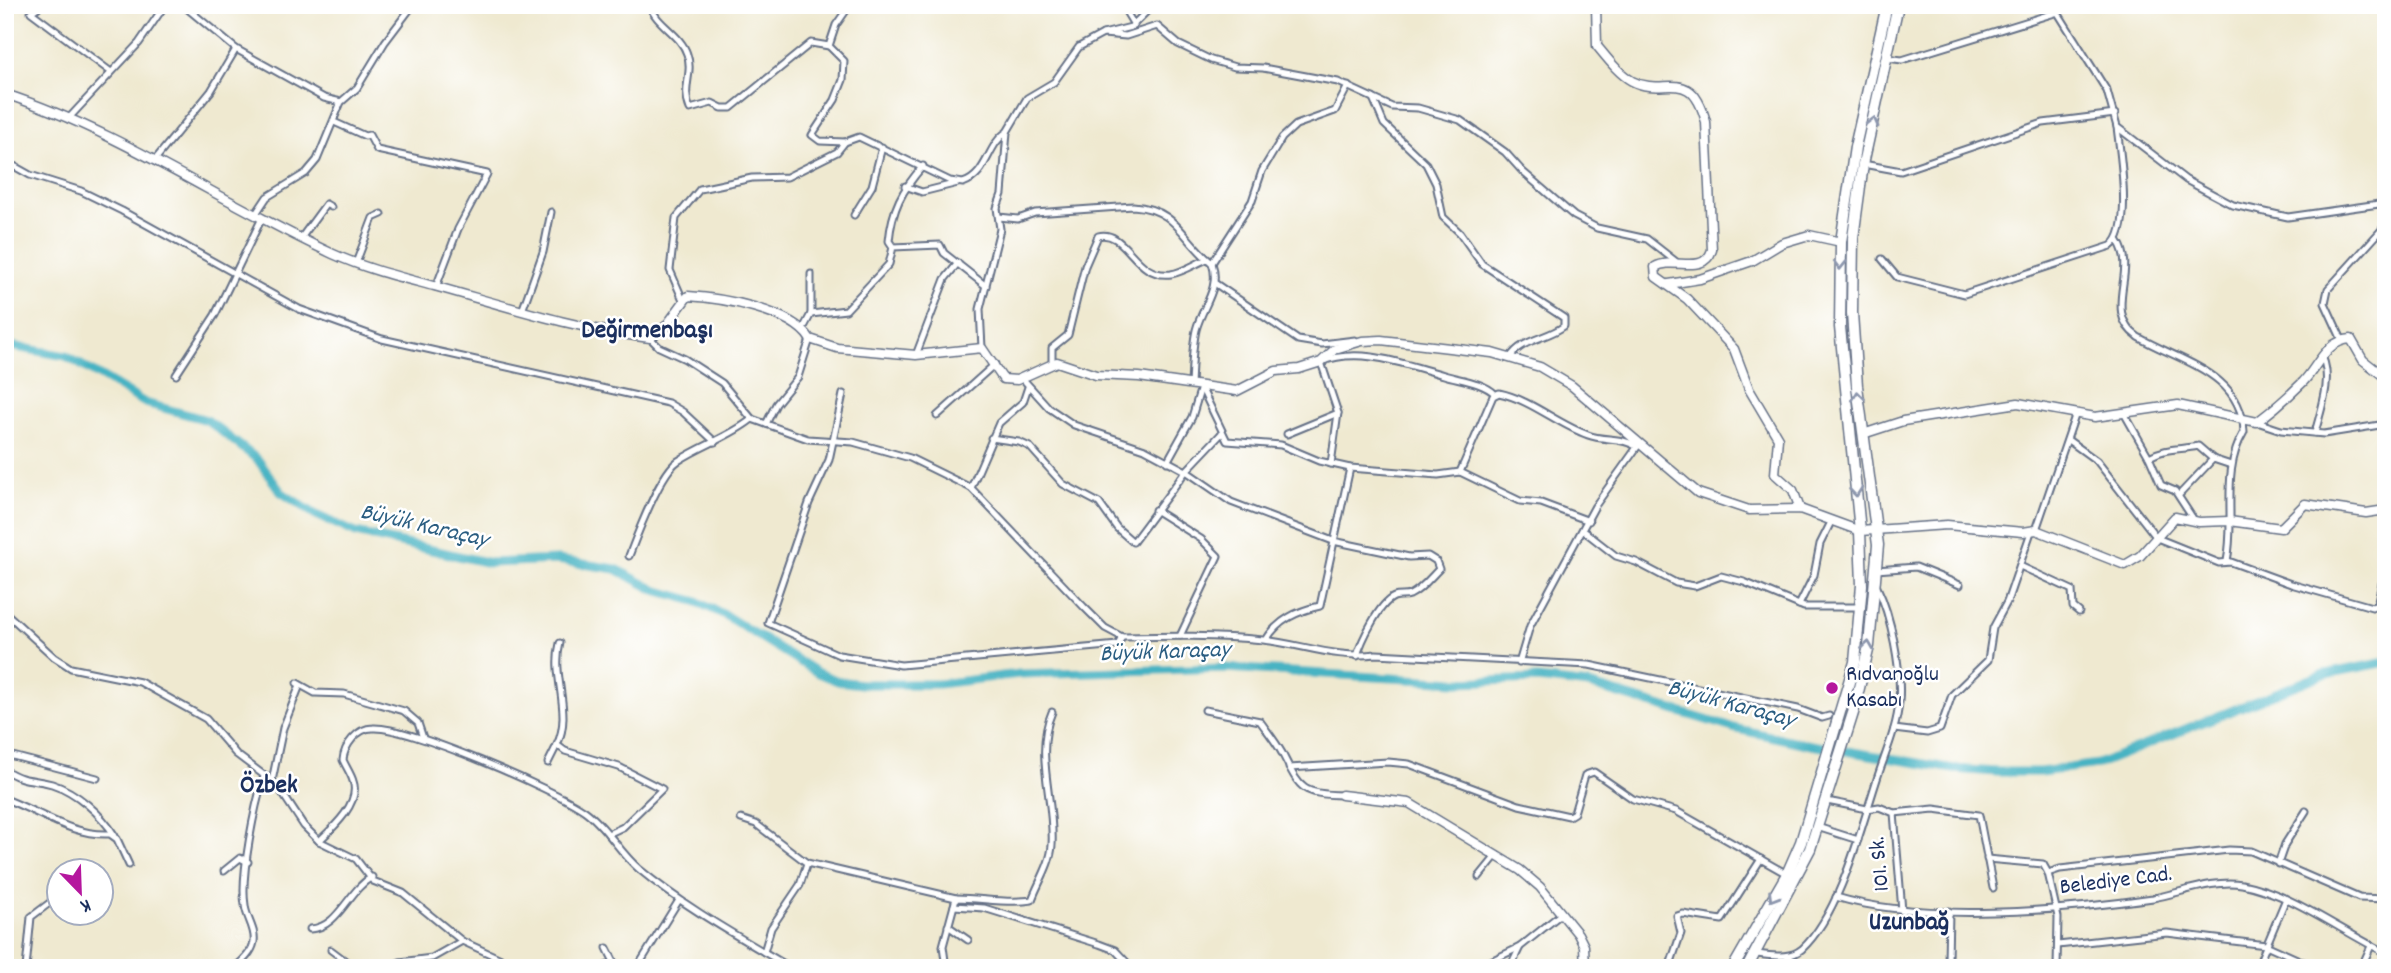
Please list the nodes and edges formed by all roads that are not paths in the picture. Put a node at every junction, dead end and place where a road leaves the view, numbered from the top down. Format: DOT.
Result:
graph roads {
  1 [pos="41,5"];
  2 [pos="165,5"];
  3 [pos="183,5"];
  4 [pos="413,5"];
  5 [pos="650,5"];
  6 [pos="1122,5"];
  7 [pos="1153,5"];
  8 [pos="1597,5"];
  9 [pos="1887,5"];
  10 [pos="1898,5"];
  11 [pos="2053,5"];
  12 [pos="847,6"];
  13 [pos="2058,12"];
  14 [pos="1134,25"];
  15 [pos="1103,34"];
  16 [pos="829,46"];
  17 [pos="236,50"];
  18 [pos="1887,58"];
  19 [pos="111,72"];
  20 [pos="1348,86"];
  21 [pos="5,94"];
  22 [pos="1373,97"];
  23 [pos="341,102"];
  24 [pos="2115,114"];
  25 [pos="67,120"];
  26 [pos="334,122"];
  27 [pos="2117,127"];
  28 [pos="1007,132"];
  29 [pos="845,142"];
  30 [pos="882,147"];
  31 [pos="5,161"];
  32 [pos="154,161"];
  33 [pos="1863,164"];
  34 [pos="923,166"];
  35 [pos="958,183"];
  36 [pos="905,186"];
  37 [pos="2386,203"];
  38 [pos="331,207"];
  39 [pos="551,212"];
  40 [pos="382,214"];
  41 [pos="855,215"];
  42 [pos="259,216"];
  43 [pos="999,217"];
  44 [pos="2386,225"];
  45 [pos="302,239"];
  46 [pos="2118,241"];
  47 [pos="1841,242"];
  48 [pos="893,247"];
  49 [pos="1882,259"];
  50 [pos="1209,261"];
  51 [pos="356,263"];
  52 [pos="958,263"];
  53 [pos="1679,264"];
  54 [pos="811,274"];
  55 [pos="236,275"];
  56 [pos="1216,284"];
  57 [pos="1669,284"];
  58 [pos="436,286"];
  59 [pos="986,286"];
  60 [pos="684,300"];
  61 [pos="522,311"];
  62 [pos="811,314"];
  63 [pos="803,329"];
  64 [pos="650,338"];
  65 [pos="810,339"];
  66 [pos="2342,340"];
  67 [pos="1362,341"];
  68 [pos="982,348"];
  69 [pos="916,355"];
  70 [pos="2322,355"];
  71 [pos="1510,358"];
  72 [pos="1052,362"];
  73 [pos="1321,362"];
  74 [pos="995,364"];
  75 [pos="176,375"];
  76 [pos="1022,378"];
  77 [pos="2386,378"];
  78 [pos="1190,386"];
  79 [pos="1028,387"];
  80 [pos="1201,387"];
  81 [pos="843,394"];
  82 [pos="1495,394"];
  83 [pos="1338,413"];
  84 [pos="2076,413"];
  85 [pos="2124,413"];
  86 [pos="937,416"];
  87 [pos="752,418"];
  88 [pos="2244,421"];
  89 [pos="2257,422"];
  90 [pos="766,424"];
  91 [pos="2386,424"];
  92 [pos="1222,433"];
  93 [pos="2315,433"];
  94 [pos="1287,434"];
  95 [pos="1863,434"];
  96 [pos="991,438"];
  97 [pos="831,440"];
  98 [pos="2068,440"];
  99 [pos="715,442"];
  100 [pos="1638,444"];
  101 [pos="2149,457"];
  102 [pos="2213,459"];
  103 [pos="1167,462"];
  104 [pos="1331,464"];
  105 [pos="2231,465"];
  106 [pos="1350,468"];
  107 [pos="1186,471"];
  108 [pos="1460,472"];
  109 [pos="971,488"];
  110 [pos="2179,495"];
  111 [pos="1800,509"];
  112 [pos="1155,510"];
  113 [pos="2386,510"];
  114 [pos="1832,520"];
  115 [pos="2194,520"];
  116 [pos="1589,521"];
  117 [pos="2229,521"];
  118 [pos="1584,531"];
  119 [pos="1860,531"];
  120 [pos="1876,531"];
  121 [pos="2034,531"];
  122 [pos="2157,538"];
  123 [pos="1333,541"];
  124 [pos="629,556"];
  125 [pos="2227,561"];
  126 [pos="2020,566"];
  127 [pos="2386,566"];
  128 [pos="1876,570"];
  129 [pos="1875,582"];
  130 [pos="1961,585"];
  131 [pos="1799,605"];
  132 [pos="1859,607"];
  133 [pos="5,611"];
  134 [pos="2079,612"];
  135 [pos="1180,636"];
  136 [pos="1122,637"];
  137 [pos="1266,640"];
  138 [pos="561,643"];
  139 [pos="1357,656"];
  140 [pos="1518,663"];
  141 [pos="1205,710"];
  142 [pos="1052,712"];
  143 [pos="1848,712"];
  144 [pos="1829,716"];
  145 [pos="1894,729"];
  146 [pos="423,738"];
  147 [pos="557,745"];
  148 [pos="5,754"];
  149 [pos="548,763"];
  150 [pos="1289,768"];
  151 [pos="5,770"];
  152 [pos="264,776"];
  153 [pos="97,778"];
  154 [pos="272,780"];
  155 [pos="1825,789"];
  156 [pos="1342,795"];
  157 [pos="6,799"];
  158 [pos="1827,801"];
  159 [pos="1868,805"];
  160 [pos="5,811"];
  161 [pos="2306,811"];
  162 [pos="1894,813"];
  163 [pos="741,819"];
  164 [pos="1818,827"];
  165 [pos="608,834"];
  166 [pos="117,839"];
  167 [pos="1858,840"];
  168 [pos="319,841"];
  169 [pos="1496,856"];
  170 [pos="1760,859"];
  171 [pos="1987,859"];
  172 [pos="248,863"];
  173 [pos="807,863"];
  174 [pos="129,864"];
  175 [pos="2278,864"];
  176 [pos="224,871"];
  177 [pos="2048,873"];
  178 [pos="1787,874"];
  179 [pos="372,877"];
  180 [pos="1479,877"];
  181 [pos="1993,888"];
  182 [pos="1836,897"];
  183 [pos="956,898"];
  184 [pos="679,900"];
  185 [pos="2386,900"];
  186 [pos="2285,901"];
  187 [pos="46,905"];
  188 [pos="954,906"];
  189 [pos="2056,907"];
  190 [pos="1902,911"];
  191 [pos="1949,911"];
  192 [pos="1561,914"];
  193 [pos="948,926"];
  194 [pos="310,929"];
  195 [pos="462,940"];
  196 [pos="968,940"];
  197 [pos="2058,945"];
  198 [pos="2266,945"];
  199 [pos="2386,945"];
  200 [pos="2371,946"];
  201 [pos="1520,947"];
  202 [pos="607,948"];
  203 [pos="331,950"];
  204 [pos="764,952"];
  205 [pos="2384,952"];
  206 [pos="1755,954"];
  207 [pos="1787,957"];
  208 [pos="617,966"];
  209 [pos="237,967"];
  210 [pos="26,968"];
  211 [pos="355,968"];
  212 [pos="389,968"];
  213 [pos="510,968"];
  214 [pos="600,968"];
  215 [pos="637,968"];
  216 [pos="792,968"];
  217 [pos="946,968"];
  218 [pos="1132,968"];
  219 [pos="1476,968"];
  220 [pos="1510,968"];
  221 [pos="1586,968"];
  222 [pos="1669,968"];
  223 [pos="1733,968"];
  224 [pos="1747,968"];
  225 [pos="1808,968"];
  226 [pos="1966,968"];
  227 [pos="2057,968"];
  228 [pos="2257,968"];
  229 [pos="2317,968"];
  230 [pos="2361,968"];
  1 -- 19 [label="street"];
  2 -- 19 [label="street"];
  3 -- 17 [label="street"];
  4 -- 23 [label="street"];
  5 -- 16 [label="street"];
  6 -- 14 [label="street"];
  7 -- 14 [label="street"];
  8 -- 53 [label="street"];
  9 -- 47 [label="highway"];
  10 -- 18 [label="highway"];
  11 -- 13 [label="street"];
  12 -- 16 [label="street"];
  13 -- 18 [label="street"];
  13 -- 24 [label="street"];
  14 -- 15 [label="street"];
  15 -- 20 [label="street"];
  15 -- 28 [label="street"];
  16 -- 29 [label="street"];
  17 -- 23 [label="street"];
  17 -- 32 [label="street"];
  33 -- 18 [label="highway, one-way"];
  19 -- 25 [label="street"];
  20 -- 22 [label="street"];
  20 -- 50 [label="street"];
  21 -- 25 [label="street"];
  22 -- 53 [label="street"];
  22 -- 71 [label="street"];
  23 -- 26 [label="street"];
  24 -- 27 [label="street"];
  24 -- 33 [label="street"];
  25 -- 32 [label="street"];
  26 -- 42 [label="street"];
  26 -- 58 [label="street"];
  27 -- 37 [label="street"];
  27 -- 46 [label="street"];
  28 -- 35 [label="street"];
  28 -- 43 [label="street"];
  29 -- 30 [label="street"];
  29 -- 60 [label="street"];
  30 -- 34 [label="street"];
  30 -- 41 [label="street"];
  31 -- 55 [label="street"];
  32 -- 42 [label="street"];
  95 -- 33 [label="highway, one-way"];
  34 -- 35 [label="street"];
  34 -- 36 [label="street"];
  35 -- 36 [label="street"];
  36 -- 48 [label="street"];
  38 -- 45 [label="street"];
  39 -- 61 [label="street"];
  40 -- 51 [label="street"];
  42 -- 45 [label="street"];
  42 -- 55 [label="street"];
  43 -- 50 [label="street"];
  43 -- 59 [label="street"];
  44 -- 66 [label="street"];
  45 -- 51 [label="street"];
  46 -- 49 [label="street"];
  46 -- 88 [label="street"];
  47 -- 57 [label="street"];
  47 -- 119 [label="highway, one-way"];
  48 -- 52 [label="street"];
  48 -- 62 [label="street"];
  50 -- 56 [label="street"];
  50 -- 72 [label="street"];
  51 -- 58 [label="street"];
  52 -- 59 [label="street"];
  52 -- 69 [label="street"];
  53 -- 57 [label="street"];
  54 -- 62 [label="street"];
  55 -- 75 [label="street"];
  55 -- 99 [label="street"];
  56 -- 67 [label="street"];
  56 -- 78 [label="street"];
  57 -- 111 [label="street"];
  58 -- 61 [label="street"];
  59 -- 68 [label="street"];
  60 -- 63 [label="street"];
  60 -- 64 [label="street"];
  61 -- 64 [label="street"];
  62 -- 63 [label="street"];
  63 -- 65 [label="street"];
  64 -- 87 [label="street"];
  65 -- 69 [label="street"];
  65 -- 90 [label="street"];
  66 -- 70 [label="street"];
  66 -- 77 [label="street"];
  67 -- 71 [label="street"];
  67 -- 73 [label="street"];
  68 -- 69 [label="street"];
  68 -- 74 [label="street"];
  70 -- 89 [label="street"];
  70 -- 93 [label="street"];
  71 -- 100 [label="street"];
  72 -- 76 [label="street"];
  72 -- 78 [label="street"];
  73 -- 80 [label="street"];
  73 -- 82 [label="street"];
  73 -- 83 [label="street"];
  74 -- 76 [label="street"];
  74 -- 86 [label="street"];
  76 -- 79 [label="street"];
  78 -- 80 [label="street"];
  79 -- 96 [label="street"];
  79 -- 103 [label="street"];
  80 -- 92 [label="street"];
  80 -- 103 [label="street"];
  81 -- 97 [label="street"];
  82 -- 100 [label="street"];
  82 -- 108 [label="street"];
  83 -- 94 [label="street"];
  83 -- 104 [label="street"];
  84 -- 85 [label="street"];
  84 -- 95 [label="street"];
  84 -- 98 [label="street"];
  85 -- 88 [label="street"];
  85 -- 101 [label="street"];
  87 -- 90 [label="street"];
  87 -- 99 [label="street"];
  88 -- 89 [label="street"];
  88 -- 105 [label="street"];
  89 -- 93 [label="street"];
  90 -- 97 [label="street"];
  91 -- 93 [label="street"];
  92 -- 104 [label="street"];
  92 -- 107 [label="street"];
  95 -- 120 [label="highway"];
  96 -- 109 [label="street"];
  96 -- 112 [label="street"];
  97 -- 109 [label="street"];
  97 -- 136 [label="street"];
  98 -- 121 [label="street"];
  98 -- 122 [label="street"];
  99 -- 124 [label="street"];
  100 -- 111 [label="street"];
  100 -- 116 [label="street"];
  101 -- 102 [label="street"];
  101 -- 110 [label="street"];
  102 -- 105 [label="street"];
  102 -- 110 [label="street"];
  103 -- 107 [label="street"];
  104 -- 106 [label="street"];
  105 -- 117 [label="street"];
  106 -- 108 [label="street"];
  106 -- 123 [label="street"];
  107 -- 112 [label="street"];
  107 -- 123 [label="street"];
  108 -- 116 [label="street"];
  109 -- 136 [label="street"];
  110 -- 115 [label="street"];
  111 -- 114 [label="street"];
  112 -- 135 [label="street"];
  113 -- 117 [label="street"];
  114 -- 119 [label="street"];
  114 -- 131 [label="street"];
  115 -- 117 [label="street"];
  115 -- 122 [label="street"];
  116 -- 118 [label="street"];
  117 -- 125 [label="street"];
  118 -- 131 [label="street"];
  118 -- 140 [label="street"];
  119 -- 120 [label="street"];
  119 -- 132 [label="highway"];
  120 -- 121 [label="street"];
  120 -- 128 [label="highway"];
  121 -- 122 [label="street"];
  121 -- 126 [label="street"];
  122 -- 125 [label="street"];
  123 -- 137 [label="street"];
  123 -- 139 [label="street"];
  125 -- 127 [label="street"];
  126 -- 134 [label="street"];
  126 -- 145 [label="street"];
  128 -- 129 [label="highway"];
  128 -- 130 [label="street"];
  143 -- 129 [label="highway, one-way"];
  129 -- 145 [label="street"];
  131 -- 132 [label="street"];
  132 -- 143 [label="highway"];
  133 -- 152 [label="street"];
  135 -- 136 [label="street"];
  135 -- 137 [label="street"];
  137 -- 139 [label="street"];
  138 -- 147 [label="street"];
  139 -- 140 [label="street"];
  140 -- 144 [label="street"];
  141 -- 150 [label="street"];
  142 -- 183 [label="street"];
  143 -- 155 [label="highway"];
  145 -- 159 [label="street"];
  146 -- 154 [label="street"];
  146 -- 165 [label="street"];
  146 -- 168 [label="street"];
  147 -- 149 [label="street"];
  147 -- 165 [label="street"];
  148 -- 153 [label="street"];
  150 -- 156 [label="street"];
  150 -- 170 [label="street"];
  151 -- 166 [label="street"];
  152 -- 154 [label="street"];
  152 -- 172 [label="street"];
  154 -- 168 [label="street"];
  155 -- 158 [label="highway"];
  155 -- 178 [label="highway"];
  156 -- 169 [label="street"];
  157 -- 160 [label="street"];
  157 -- 166 [label="street"];
  158 -- 159 [label="street"];
  158 -- 164 [label="highway"];
  159 -- 162 [label="street"];
  159 -- 167 [label="street"];
  161 -- 175 [label="street"];
  162 -- 171 [label="street"];
  162 -- 190 [label="street, 101. Sk."];
  163 -- 173 [label="street"];
  164 -- 167 [label="street"];
  164 -- 206 [label="highway"];
  165 -- 184 [label="street"];
  166 -- 174 [label="street"];
  167 -- 182 [label="street"];
  168 -- 179 [label="street"];
  169 -- 180 [label="street"];
  169 -- 192 [label="street"];
  170 -- 178 [label="street"];
  170 -- 222 [label="street"];
  171 -- 177 [label="street"];
  171 -- 181 [label="street"];
  172 -- 176 [label="street"];
  172 -- 209 [label="street"];
  173 -- 183 [label="street"];
  173 -- 204 [label="street"];
  175 -- 177 [label="street"];
  175 -- 185 [label="street"];
  177 -- 189 [label="street"];
  178 -- 223 [label="highway, one-way"];
  179 -- 194 [label="street"];
  179 -- 195 [label="street"];
  182 -- 190 [label="street, Belediye Cad."];
  182 -- 207 [label="street"];
  183 -- 188 [label="street"];
  184 -- 204 [label="street"];
  184 -- 215 [label="street"];
  186 -- 189 [label="street, Belediye Cad."];
  186 -- 198 [label="street"];
  186 -- 200 [label="street, Belediye Cad."];
  187 -- 210 [label="street"];
  188 -- 193 [label="street"];
  188 -- 218 [label="street"];
  189 -- 191 [label="street, Belediye Cad."];
  189 -- 197 [label="street"];
  190 -- 191 [label="street, Belediye Cad."];
  191 -- 226 [label="street"];
  192 -- 201 [label="street"];
  192 -- 221 [label="street"];
  193 -- 196 [label="street"];
  193 -- 217 [label="street"];
  195 -- 212 [label="street"];
  195 -- 213 [label="street"];
  197 -- 198 [label="street"];
  197 -- 227 [label="street"];
  198 -- 228 [label="street"];
  198 -- 229 [label="street"];
  199 -- 205 [label="street"];
  200 -- 205 [label="street, Belediye Cad."];
  200 -- 230 [label="street"];
  201 -- 219 [label="street"];
  201 -- 220 [label="street"];
  202 -- 208 [label="street"];
  203 -- 211 [label="street"];
  204 -- 216 [label="street"];
  206 -- 207 [label="street"];
  206 -- 224 [label="highway"];
  207 -- 225 [label="street"];
  208 -- 214 [label="street"];
}
